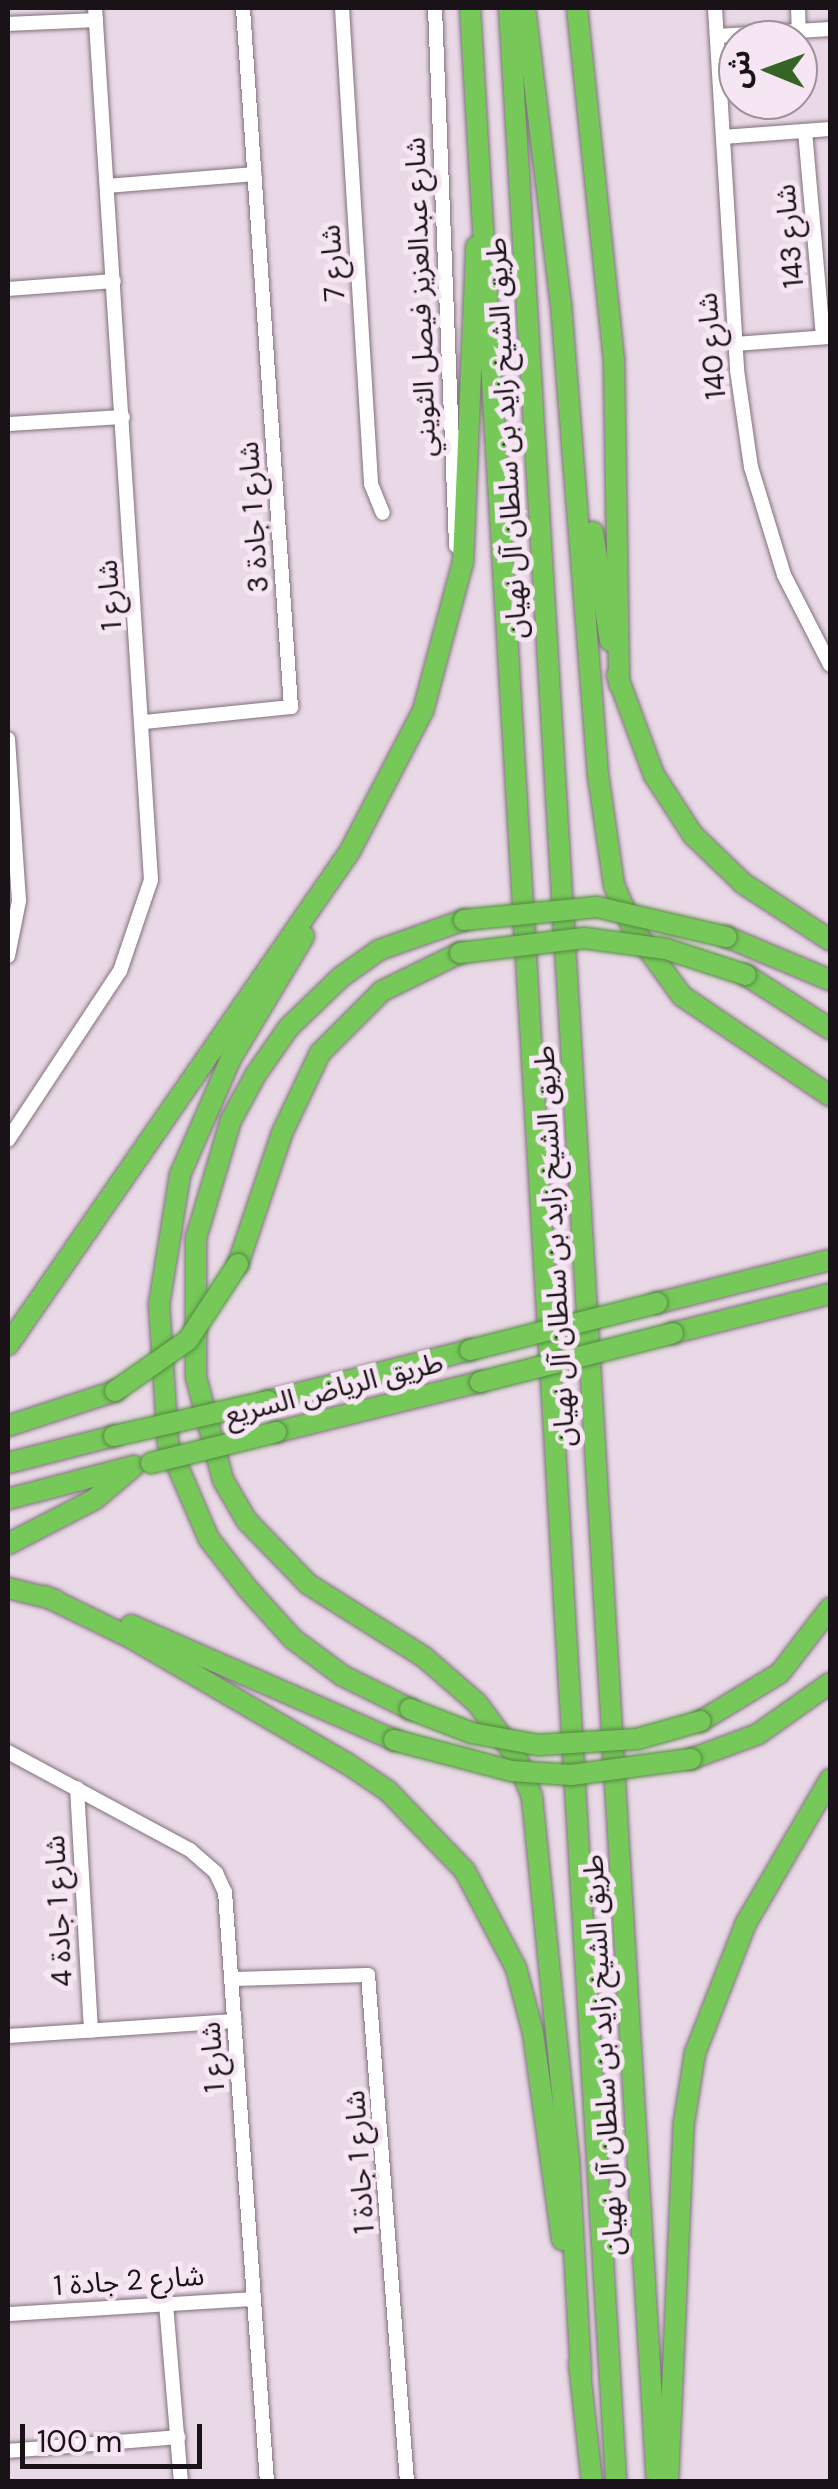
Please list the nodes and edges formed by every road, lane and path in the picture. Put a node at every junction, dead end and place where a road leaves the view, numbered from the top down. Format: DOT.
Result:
graph roads {
  1 [pos="243,8"];
  2 [pos="342,8"];
  3 [pos="435,8"];
  4 [pos="470,8"];
  5 [pos="509,8"];
  6 [pos="524,8"];
  7 [pos="577,8"];
  8 [pos="715,8"];
  9 [pos="96,14"];
  10 [pos="8,24"];
  11 [pos="717,36"];
  12 [pos="830,129"];
  13 [pos="805,131"];
  14 [pos="723,137"];
  15 [pos="255,174"];
  16 [pos="108,186"];
  17 [pos="482,215"];
  18 [pos="823,232"];
  19 [pos="114,281"];
  20 [pos="8,289"];
  21 [pos="827,337"];
  22 [pos="736,344"];
  23 [pos="123,417"];
  24 [pos="8,424"];
  25 [pos="576,470"];
  26 [pos="383,513"];
  27 [pos="460,586"];
  28 [pos="830,665"];
  29 [pos="619,684"];
  30 [pos="144,722"];
  31 [pos="8,739"];
  32 [pos="11,837"];
  33 [pos="350,851"];
  34 [pos="830,940"];
  35 [pos="8,956"];
  36 [pos="830,980"];
  37 [pos="830,1029"];
  38 [pos="830,1096"];
  39 [pos="8,1140"];
  40 [pos="830,1260"];
  41 [pos="830,1294"];
  42 [pos="8,1345"];
  43 [pos="8,1426"];
  44 [pos="8,1463"];
  45 [pos="142,1464"];
  46 [pos="8,1499"];
  47 [pos="8,1544"];
  48 [pos="8,1588"];
  49 [pos="45,1596"];
  50 [pos="830,1608"];
  51 [pos="830,1683"];
  52 [pos="8,1752"];
  53 [pos="830,1779"];
  54 [pos="78,1788"];
  55 [pos="830,1794"];
  56 [pos="746,1923"];
  57 [pos="232,1979"];
  58 [pos="235,2020"];
  59 [pos="91,2030"];
  60 [pos="8,2036"];
  61 [pos="253,2299"];
  62 [pos="166,2304"];
  63 [pos="8,2314"];
  64 [pos="580,2374"];
  65 [pos="178,2437"];
  66 [pos="8,2452"];
  67 [pos="181,2482"];
  68 [pos="267,2482"];
  69 [pos="406,2482"];
  70 [pos="592,2482"];
  71 [pos="616,2482"];
  72 [pos="656,2482"];
  73 [pos="668,2482"];
  1 -- 15 [label="street, شارع 1 جادة 3"];
  2 -- 26 [label="street, شارع 7"];
  3 -- 27 [label="street, شارع عبدالعزيز فيصل الثويني"];
  4 -- 17 [label="highway, طريق الشيخ زايد بن سلطان آل نهيان"];
  5 -- 72 [label="highway, طريق الشيخ زايد بن سلطان آل نهيان"];
  6 -- 25 [label="highway"];
  7 -- 29 [label="highway"];
  8 -- 11 [label="street, شارع 140"];
  9 -- 10 [label="street"];
  9 -- 16 [label="street, شارع 1"];
  11 -- 14 [label="street, شارع 140"];
  12 -- 13 [label="street"];
  13 -- 14 [label="street"];
  13 -- 18 [label="street, شارع 143"];
  14 -- 22 [label="street, شارع 140"];
  15 -- 16 [label="street"];
  15 -- 30 [label="street, شارع 1 جادة 3"];
  16 -- 19 [label="street, شارع 1"];
  17 -- 27 [label="highway"];
  17 -- 71 [label="highway, طريق الشيخ زايد بن سلطان آل نهيان"];
  18 -- 21 [label="street, شارع 143"];
  19 -- 20 [label="street"];
  19 -- 23 [label="street, شارع 1"];
  21 -- 22 [label="street"];
  22 -- 28 [label="street, شارع 140"];
  23 -- 24 [label="street"];
  23 -- 30 [label="street, شارع 1"];
  25 -- 29 [label="highway"];
  25 -- 38 [label="highway"];
  27 -- 33 [label="highway"];
  29 -- 34 [label="highway"];
  30 -- 39 [label="street, شارع 1"];
  31 -- 32 [label="street"];
  32 -- 35 [label="street"];
  33 -- 42 [label="highway"];
  33 -- 50 [label="highway, bridge"];
  36 -- 64 [label="highway, bridge"];
  37 -- 43 [label="highway, bridge"];
  40 -- 44 [label="highway, طريق الرياض السريع, bridge"];
  41 -- 45 [label="highway, طريق الرياض السريع, bridge"];
  45 -- 46 [label="highway, طريق الرياض السريع"];
  45 -- 47 [label="highway"];
  48 -- 49 [label="highway"];
  49 -- 51 [label="highway, bridge"];
  49 -- 64 [label="highway"];
  52 -- 54 [label="street, شارع 1"];
  53 -- 56 [label="highway"];
  54 -- 57 [label="street, شارع 1"];
  54 -- 59 [label="street, شارع 1 جادة 4"];
  55 -- 56 [label="highway"];
  56 -- 73 [label="highway"];
  57 -- 58 [label="street, شارع 1"];
  57 -- 69 [label="street, شارع 1 جادة 1"];
  58 -- 59 [label="street"];
  58 -- 61 [label="street, شارع 1"];
  59 -- 60 [label="street"];
  61 -- 62 [label="street, شارع 2 جادة 1"];
  61 -- 68 [label="street, شارع 1"];
  62 -- 63 [label="street, شارع 2 جادة 1"];
  62 -- 65 [label="street"];
  64 -- 70 [label="highway"];
  65 -- 66 [label="street"];
  65 -- 67 [label="street"];
}
